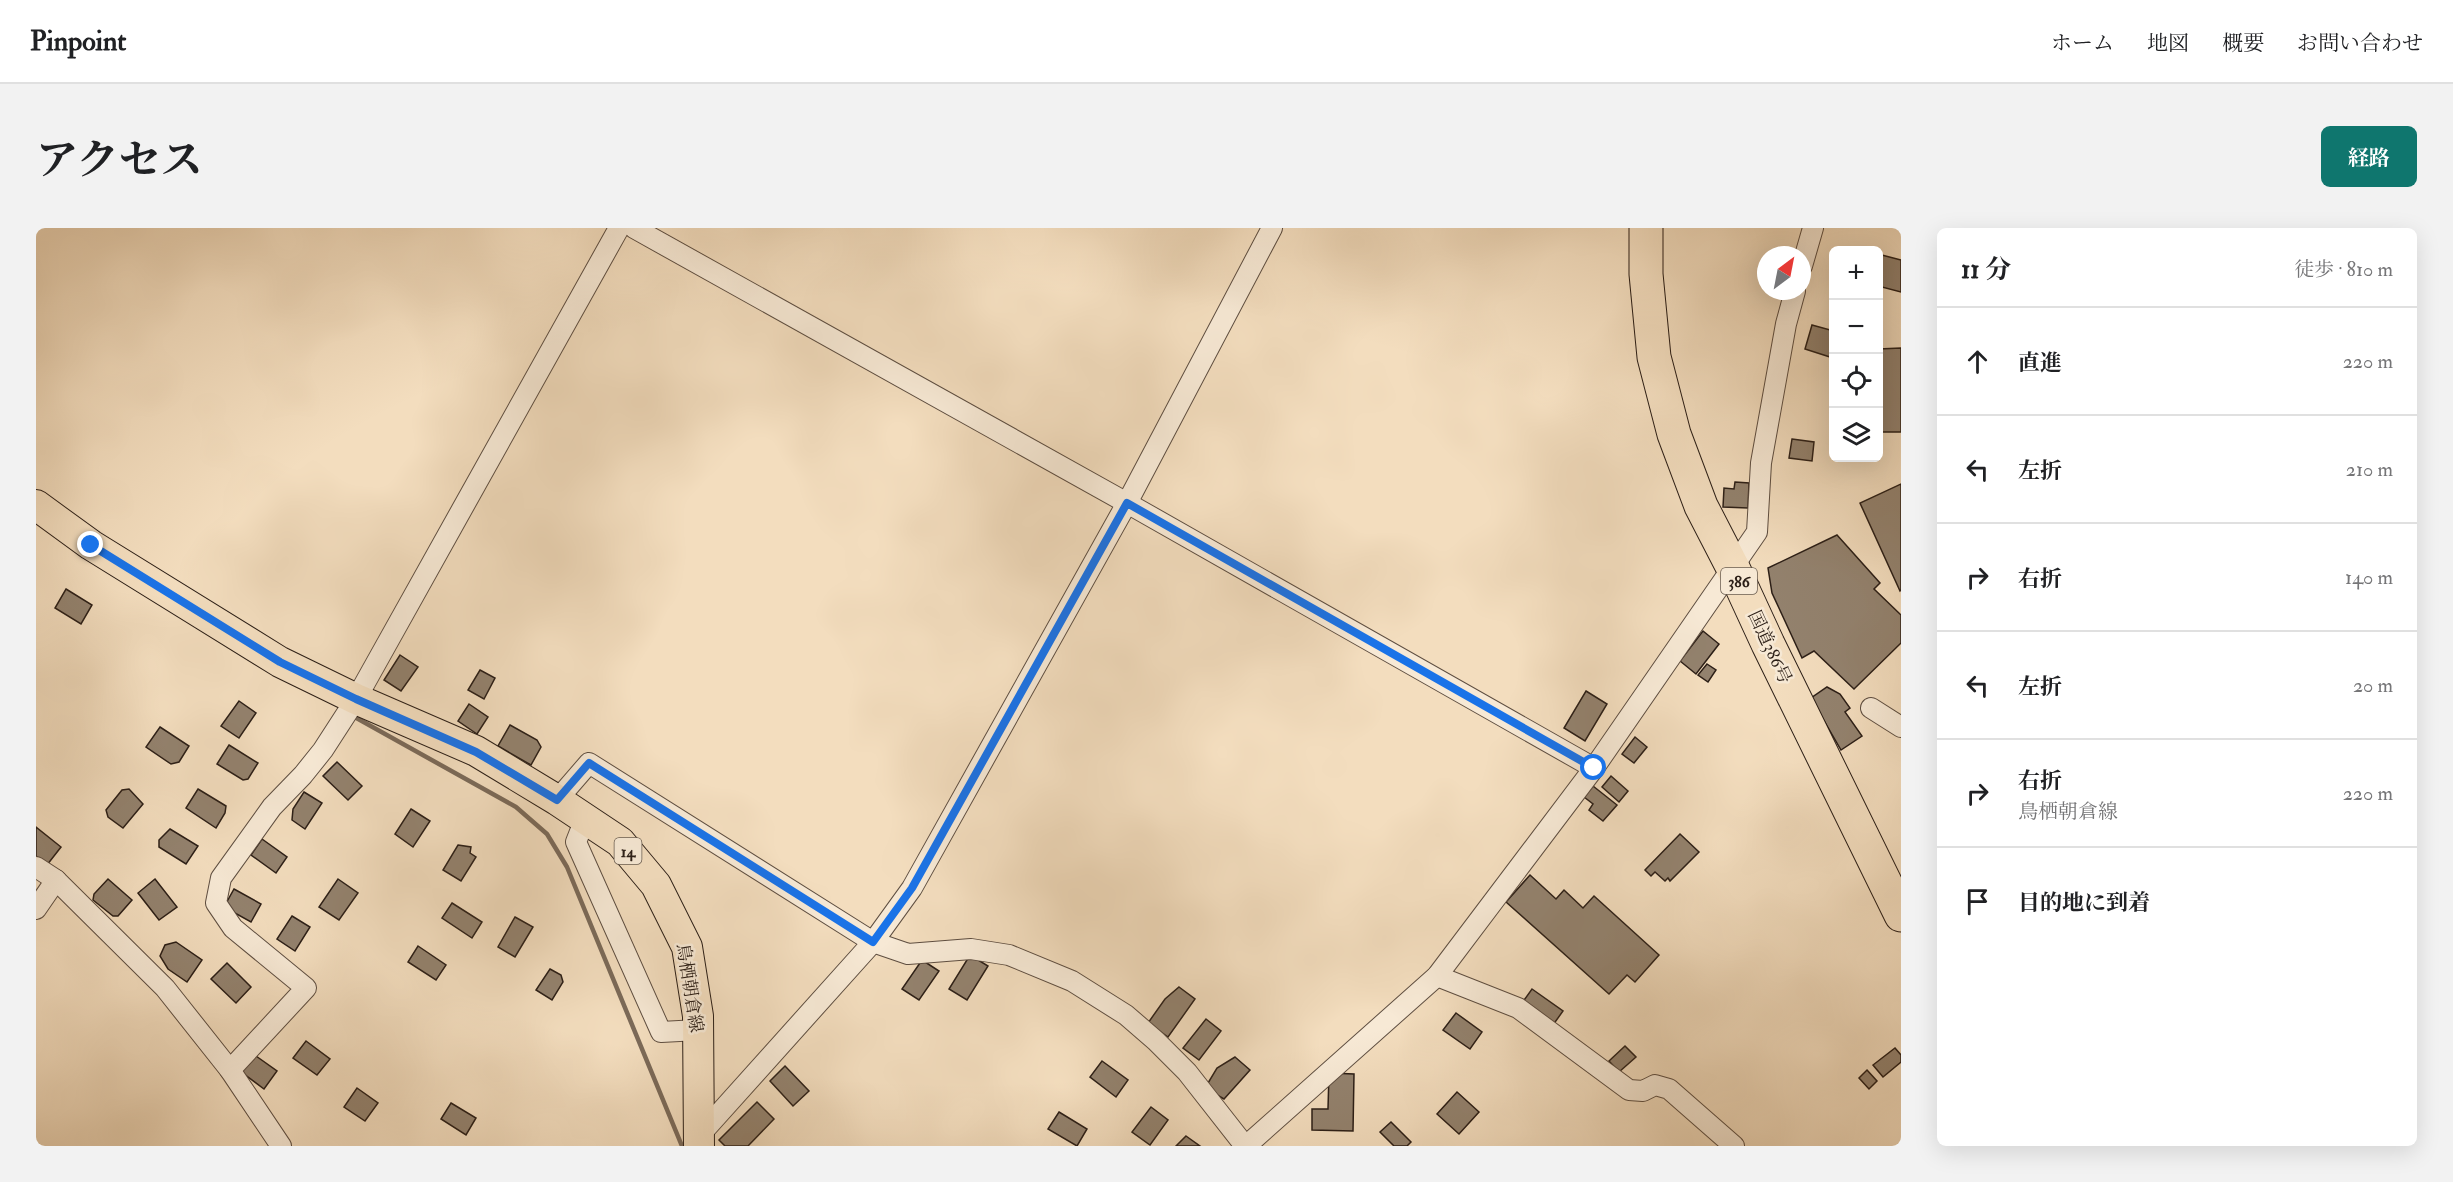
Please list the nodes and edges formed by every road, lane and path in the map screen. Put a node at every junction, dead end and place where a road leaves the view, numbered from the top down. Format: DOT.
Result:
graph roads {
  1 [pos="619,228"];
  2 [pos="634,228"];
  3 [pos="1272,228"];
  4 [pos="1646,228"];
  5 [pos="1813,228"];
  6 [pos="1808,246"];
  7 [pos="1793,300"];
  8 [pos="1127,503"];
  9 [pos="36,505"];
  10 [pos="1733,568"];
  11 [pos="356,699"];
  12 [pos="1871,708"];
  13 [pos="1901,727"];
  14 [pos="1594,768"];
  15 [pos="557,800"];
  16 [pos="585,819"];
  17 [pos="36,867"];
  18 [pos="56,880"];
  19 [pos="36,909"];
  20 [pos="1901,915"];
  21 [pos="873,942"];
  22 [pos="1437,976"];
  23 [pos="698,1030"];
  24 [pos="230,1070"];
  25 [pos="698,1141"];
  26 [pos="281,1146"];
  27 [pos="1246,1146"];
  28 [pos="1734,1146"];
  1 -- 11 [label="street"];
  2 -- 8 [label="street"];
  3 -- 8 [label="street"];
  4 -- 10 [label="highway, 国道386号 / 386"];
  5 -- 6 [label="street"];
  7 -- 10 [label="street"];
  8 -- 14 [label="street"];
  8 -- 21 [label="street"];
  9 -- 11 [label="main road, 鳥栖朝倉線 / 14"];
  10 -- 14 [label="street"];
  10 -- 20 [label="highway, 国道386号 / 386"];
  11 -- 15 [label="main road, 鳥栖朝倉線 / 14"];
  11 -- 24 [label="street"];
  12 -- 13 [label="street"];
  14 -- 22 [label="street"];
  15 -- 16 [label="main road, 鳥栖朝倉線 / 14"];
  15 -- 21 [label="street"];
  16 -- 23 [label="main road, 鳥栖朝倉線 / 14"];
  16 -- 23 [label="street"];
  17 -- 18 [label="street"];
  18 -- 19 [label="street"];
  18 -- 24 [label="street"];
  21 -- 25 [label="street"];
  21 -- 27 [label="street"];
  22 -- 27 [label="street"];
  22 -- 28 [label="street"];
  23 -- 25 [label="main road, 鳥栖朝倉線 / 14"];
  24 -- 26 [label="street"];
}
